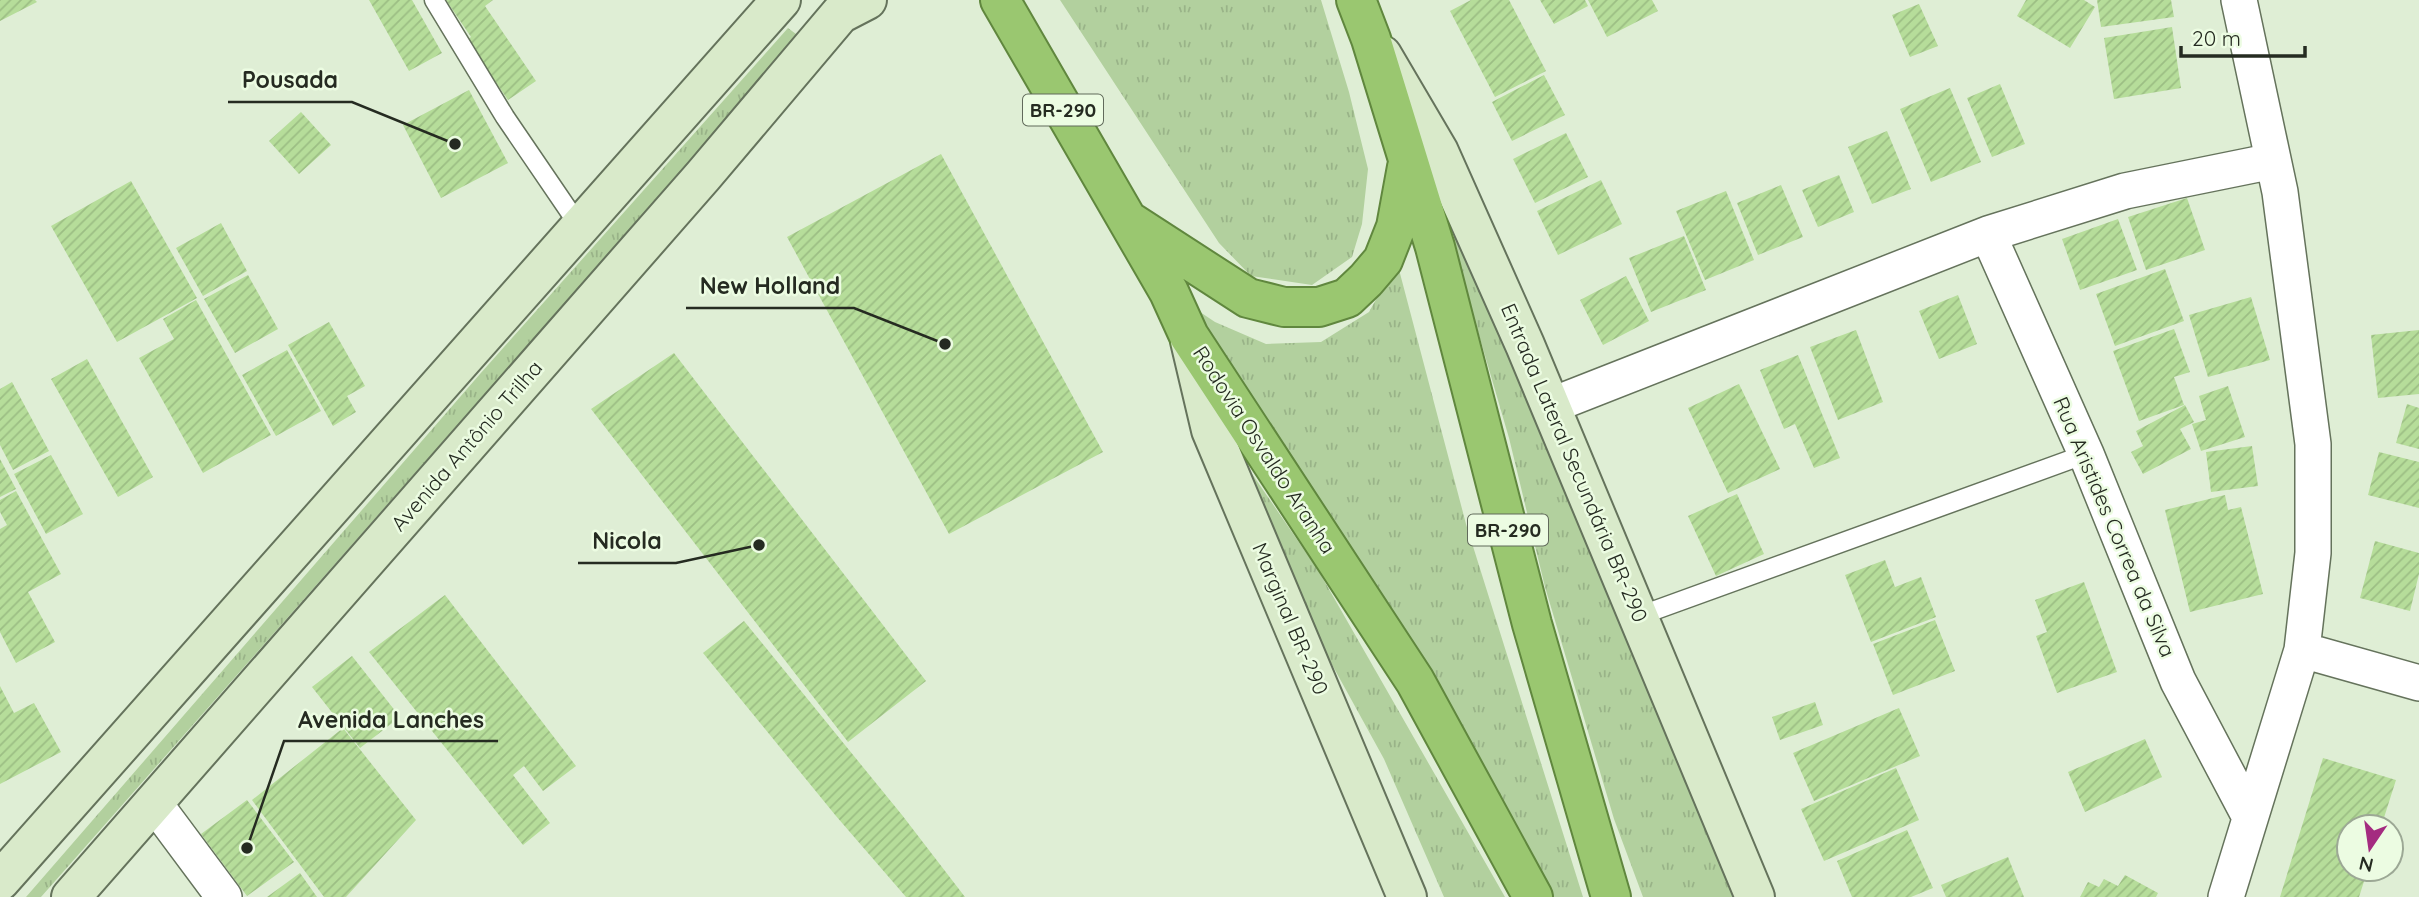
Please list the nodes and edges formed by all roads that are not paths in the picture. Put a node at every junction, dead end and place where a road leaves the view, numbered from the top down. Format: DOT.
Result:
graph roads {
  1 [pos="434,0"];
  2 [pos="781,0"];
  3 [pos="1000,0"];
  4 [pos="1356,0"];
  5 [pos="2239,0"];
  6 [pos="843,5"];
  7 [pos="1371,38"];
  8 [pos="1408,162"];
  9 [pos="2273,162"];
  10 [pos="1126,219"];
  11 [pos="580,228"];
  12 [pos="1988,234"];
  13 [pos="1189,336"];
  14 [pos="1550,406"];
  15 [pos="2086,454"];
  16 [pos="1639,616"];
  17 [pos="2302,650"];
  18 [pos="2419,683"];
  19 [pos="155,803"];
  20 [pos="2250,817"];
  21 [pos="0,881"];
  22 [pos="71,897"];
  23 [pos="224,897"];
  24 [pos="1407,897"];
  25 [pos="1533,897"];
  26 [pos="1611,897"];
  27 [pos="1755,897"];
  28 [pos="2226,897"];
  1 -- 11 [label="lane"];
  2 -- 11 [label="main road"];
  3 -- 10 [label="highway, Rodovia Osvaldo Aranha / BR-290"];
  4 -- 7 [label="highway, BR-290"];
  5 -- 9 [label="street"];
  6 -- 19 [label="main road, Avenida Antônio Trilha"];
  7 -- 8 [label="highway, BR-290"];
  7 -- 14 [label="main road, Entrada Lateral Secundária BR-290"];
  8 -- 10 [label="highway, BR-290"];
  8 -- 26 [label="highway, BR-290"];
  9 -- 12 [label="street"];
  9 -- 17 [label="street"];
  10 -- 13 [label="highway, Rodovia Osvaldo Aranha / BR-290"];
  11 -- 21 [label="main road"];
  12 -- 14 [label="street"];
  12 -- 15 [label="street, Rua Aristides Correa da Silva"];
  13 -- 24 [label="main road, Marginal BR-290"];
  13 -- 25 [label="highway, Rodovia Osvaldo Aranha / BR-290"];
  14 -- 16 [label="main road, Entrada Lateral Secundária BR-290"];
  15 -- 16 [label="lane"];
  15 -- 20 [label="street, Rua Aristides Correa da Silva"];
  16 -- 27 [label="main road, Entrada Lateral Secundária BR-290"];
  17 -- 18 [label="street"];
  17 -- 20 [label="street"];
  19 -- 22 [label="main road, Avenida Antônio Trilha"];
  19 -- 23 [label="street"];
  20 -- 28 [label="street"];
}
